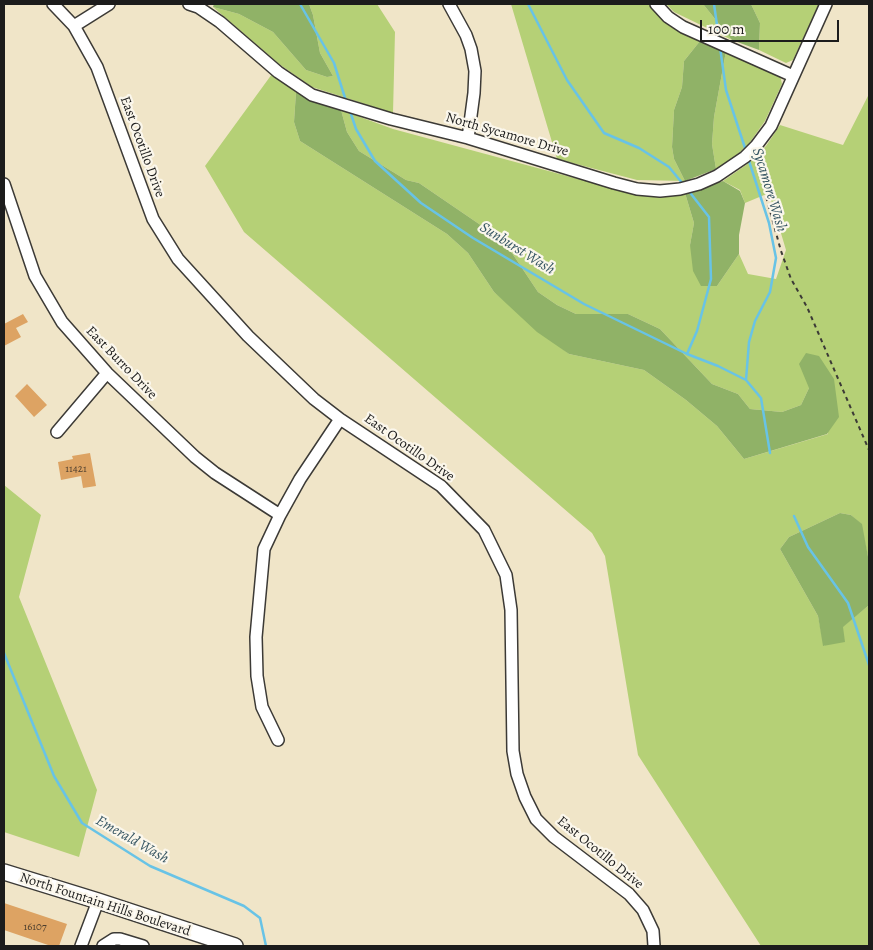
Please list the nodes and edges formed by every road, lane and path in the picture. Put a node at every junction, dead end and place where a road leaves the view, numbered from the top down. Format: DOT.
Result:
graph roads {
  1 [pos="53,4"];
  2 [pos="109,4"];
  3 [pos="189,4"];
  4 [pos="449,4"];
  5 [pos="656,4"];
  6 [pos="826,4"];
  7 [pos="74,26"];
  8 [pos="794,76"];
  9 [pos="468,138"];
  10 [pos="756,146"];
  11 [pos="4,184"];
  12 [pos="107,373"];
  13 [pos="340,419"];
  14 [pos="57,432"];
  15 [pos="869,450"];
  16 [pos="280,515"];
  17 [pos="278,740"];
  18 [pos="4,872"];
  19 [pos="98,901"];
  20 [pos="82,946"];
  21 [pos="103,946"];
  22 [pos="143,946"];
  23 [pos="235,946"];
  24 [pos="654,946"];
  1 -- 7 [label="street, East Ocotillo Drive"];
  2 -- 7 [label="street"];
  3 -- 9 [label="street, North Sycamore Drive"];
  4 -- 9 [label="street"];
  5 -- 8 [label="street"];
  6 -- 8 [label="street, North Sycamore Drive"];
  7 -- 13 [label="street, East Ocotillo Drive"];
  8 -- 10 [label="street, North Sycamore Drive"];
  9 -- 10 [label="street, North Sycamore Drive"];
  10 -- 15 [label="path"];
  11 -- 12 [label="street, East Burro Drive"];
  12 -- 14 [label="street"];
  12 -- 16 [label="street, East Burro Drive"];
  13 -- 16 [label="street"];
  13 -- 24 [label="street, East Ocotillo Drive"];
  16 -- 17 [label="street"];
  18 -- 19 [label="main road, North Fountain Hills Boulevard"];
  19 -- 20 [label="street"];
  19 -- 23 [label="main road, North Fountain Hills Boulevard"];
  21 -- 22 [label="street"];
}
